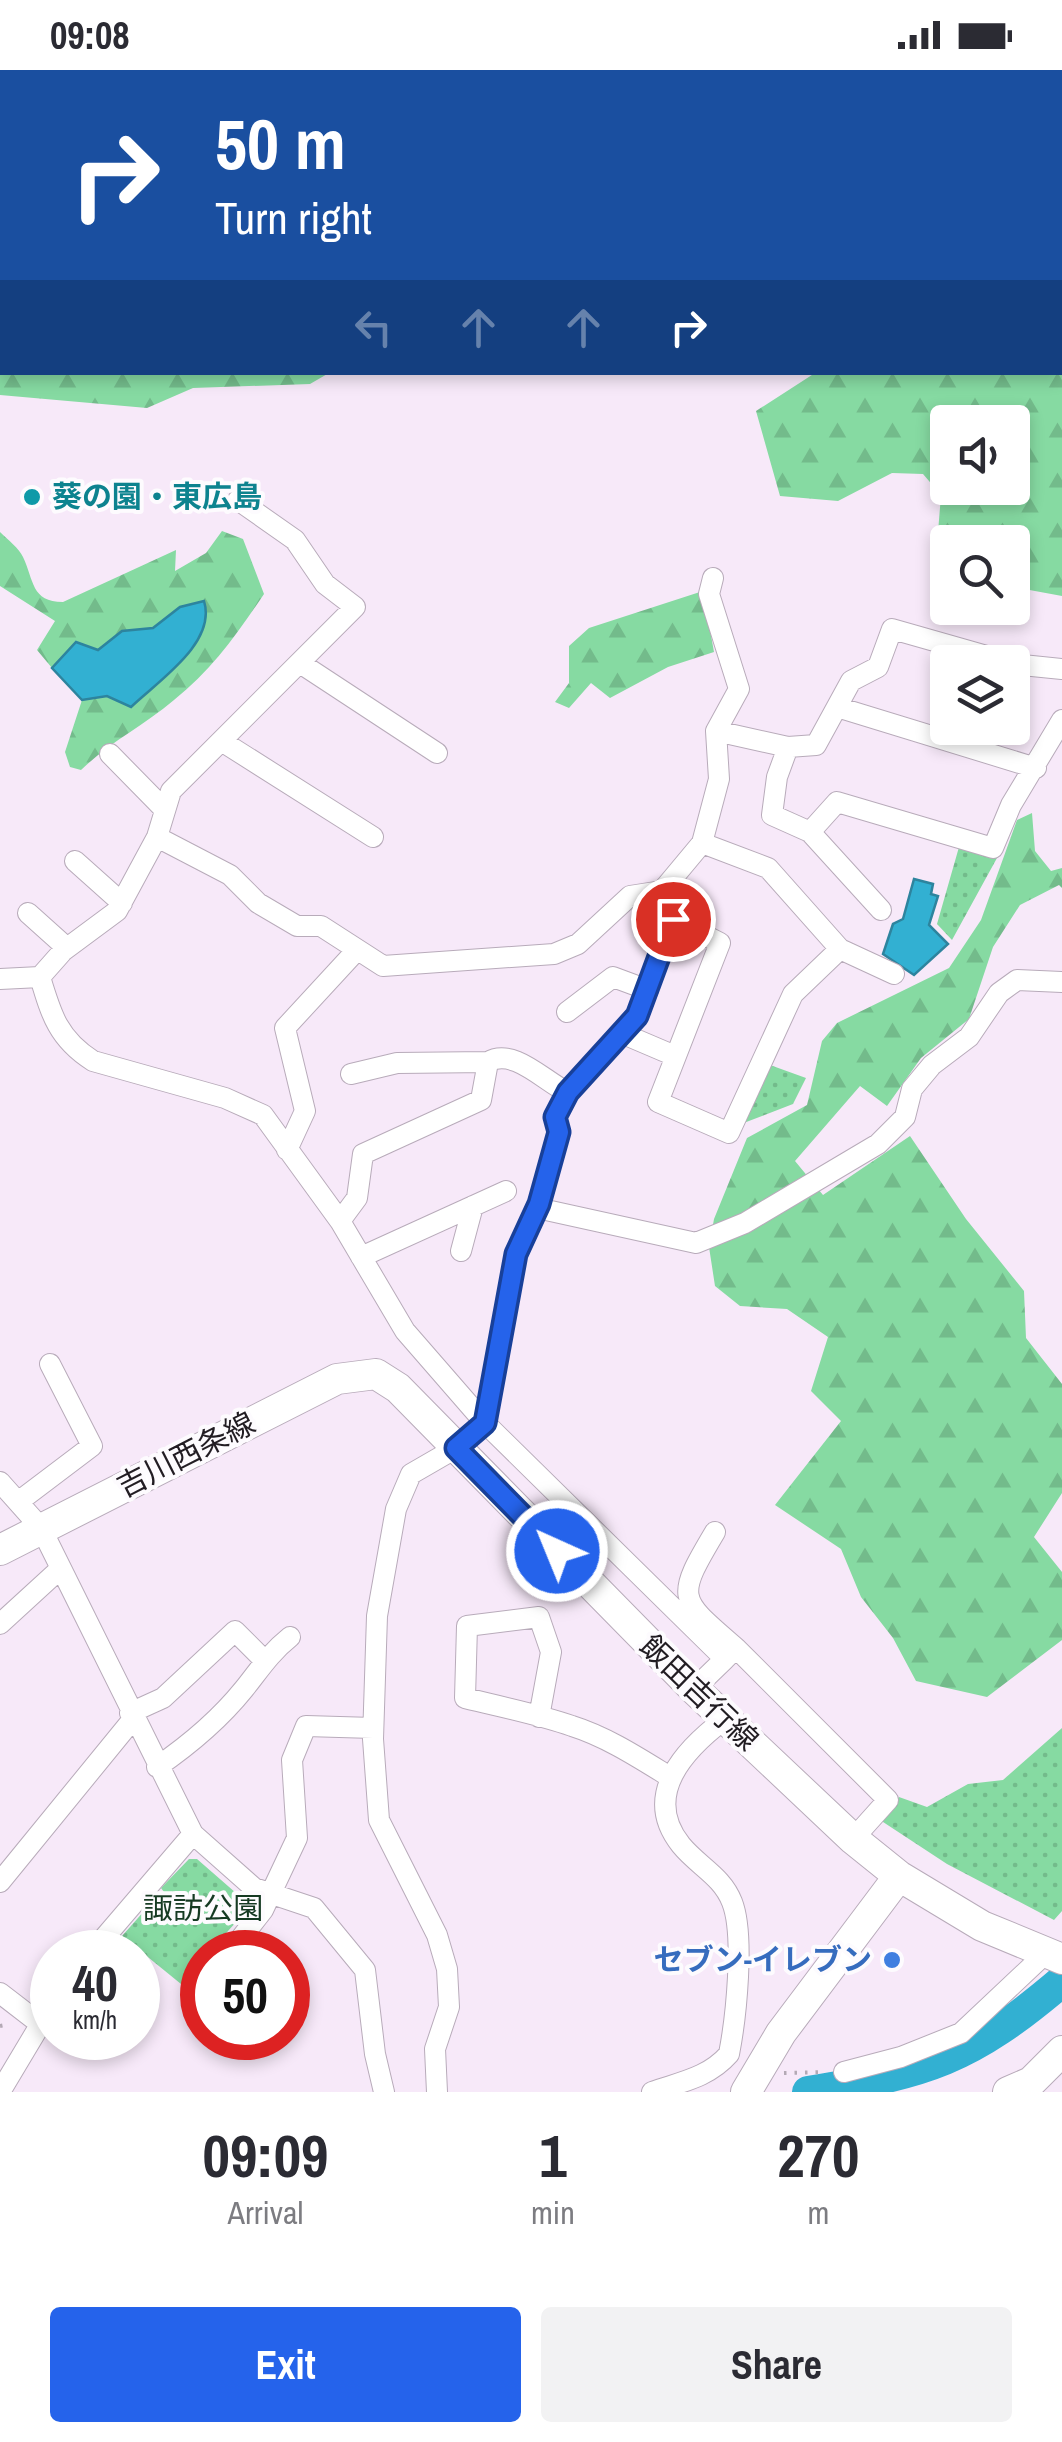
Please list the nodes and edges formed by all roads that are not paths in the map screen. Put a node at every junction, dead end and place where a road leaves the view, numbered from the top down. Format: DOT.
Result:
graph roads {
  1 [pos="238,500"];
  2 [pos="713,578"];
  3 [pos="948,645"];
  4 [pos="300,664"];
  5 [pos="1030,665"];
  6 [pos="1062,669"];
  7 [pos="836,707"];
  8 [pos="1062,720"];
  9 [pos="716,731"];
  10 [pos="222,742"];
  11 [pos="788,747"];
  12 [pos="437,753"];
  13 [pos="110,754"];
  14 [pos="1036,768"];
  15 [pos="165,810"];
  16 [pos="810,832"];
  17 [pos="373,836"];
  18 [pos="158,837"];
  19 [pos="702,843"];
  20 [pos="75,861"];
  21 [pos="662,891"];
  22 [pos="122,903"];
  23 [pos="881,910"];
  24 [pos="28,913"];
  25 [pos="673,919"];
  26 [pos="67,948"];
  27 [pos="840,948"];
  28 [pos="356,951"];
  29 [pos="894,974"];
  30 [pos="40,976"];
  31 [pos="0,978"];
  32 [pos="1062,982"];
  33 [pos="648,990"];
  34 [pos="567,1012"];
  35 [pos="621,1032"];
  36 [pos="675,1056"];
  37 [pos="488,1062"];
  38 [pos="351,1074"];
  39 [pos="568,1092"];
  40 [pos="287,1150"];
  41 [pos="506,1191"];
  42 [pos="473,1206"];
  43 [pos="537,1208"];
  44 [pos="340,1221"];
  45 [pos="461,1251"];
  46 [pos="360,1257"];
  47 [pos="50,1364"];
  48 [pos="376,1374"];
  49 [pos="485,1423"];
  50 [pos="456,1448"];
  51 [pos="0,1482"];
  52 [pos="18,1502"];
  53 [pos="41,1528"];
  54 [pos="715,1532"];
  55 [pos="0,1550"];
  56 [pos="60,1569"];
  57 [pos="0,1624"];
  58 [pos="290,1637"];
  59 [pos="731,1654"];
  60 [pos="263,1659"];
  61 [pos="694,1689"];
  62 [pos="132,1716"];
  63 [pos="539,1717"];
  64 [pos="724,1718"];
  65 [pos="373,1728"];
  66 [pos="157,1768"];
  67 [pos="670,1777"];
  68 [pos="193,1834"];
  69 [pos="853,1838"];
  70 [pos="898,1876"];
  71 [pos="0,1882"];
  72 [pos="270,1893"];
  73 [pos="111,1930"];
  74 [pos="247,1930"];
  75 [pos="1057,1952"];
  76 [pos="0,1993"];
  77 [pos="30,2017"];
  78 [pos="30,2043"];
  79 [pos="1062,2051"];
  80 [pos="844,2072"];
  81 [pos="758,2081"];
  82 [pos="0,2092"];
  83 [pos="384,2092"];
  84 [pos="437,2092"];
  85 [pos="652,2092"];
  86 [pos="1008,2092"];
  1 -- 4 [label="street"];
  2 -- 9 [label="street"];
  3 -- 7 [label="street"];
  4 -- 10 [label="street"];
  4 -- 12 [label="street"];
  5 -- 6 [label="street"];
  7 -- 11 [label="street"];
  7 -- 14 [label="street"];
  8 -- 14 [label="street"];
  9 -- 11 [label="street"];
  9 -- 19 [label="street"];
  10 -- 15 [label="street"];
  10 -- 17 [label="street"];
  11 -- 16 [label="street"];
  13 -- 15 [label="street"];
  14 -- 16 [label="street"];
  15 -- 18 [label="street"];
  16 -- 23 [label="street"];
  18 -- 22 [label="street"];
  18 -- 28 [label="street"];
  19 -- 21 [label="street"];
  19 -- 27 [label="street"];
  20 -- 22 [label="street"];
  21 -- 25 [label="street"];
  21 -- 28 [label="street"];
  22 -- 26 [label="street"];
  24 -- 26 [label="street"];
  25 -- 33 [label="street"];
  25 -- 36 [label="street"];
  26 -- 30 [label="street"];
  27 -- 29 [label="street"];
  27 -- 36 [label="street"];
  28 -- 40 [label="street"];
  30 -- 31 [label="street"];
  30 -- 40 [label="street"];
  32 -- 43 [label="street"];
  33 -- 34 [label="street"];
  33 -- 35 [label="street"];
  35 -- 36 [label="street"];
  35 -- 39 [label="street"];
  37 -- 38 [label="street"];
  37 -- 39 [label="street"];
  37 -- 44 [label="street"];
  39 -- 43 [label="street"];
  40 -- 44 [label="street"];
  41 -- 42 [label="street"];
  42 -- 45 [label="street"];
  42 -- 46 [label="street"];
  43 -- 49 [label="street"];
  44 -- 46 [label="street"];
  46 -- 49 [label="street"];
  47 -- 52 [label="street"];
  48 -- 50 [label="main road, 飯田吉行線"];
  48 -- 53 [label="main road, 吉川西条線"];
  49 -- 50 [label="street"];
  49 -- 59 [label="street"];
  50 -- 61 [label="main road, 飯田吉行線"];
  50 -- 65 [label="street"];
  51 -- 52 [label="street"];
  52 -- 53 [label="street"];
  53 -- 55 [label="main road, 吉川西条線"];
  53 -- 56 [label="street"];
  54 -- 59 [label="street"];
  56 -- 57 [label="street"];
  56 -- 62 [label="street"];
  58 -- 60 [label="street"];
  59 -- 61 [label="street"];
  59 -- 69 [label="street"];
  60 -- 62 [label="street"];
  60 -- 66 [label="street"];
  61 -- 64 [label="main road, 飯田吉行線"];
  62 -- 66 [label="street"];
  62 -- 71 [label="street"];
  63 -- 63 [label="street"];
  63 -- 67 [label="street"];
  64 -- 67 [label="street"];
  64 -- 69 [label="main road, 飯田吉行線"];
  65 -- 72 [label="street"];
  65 -- 84 [label="street"];
  66 -- 68 [label="street"];
  67 -- 85 [label="street"];
  68 -- 72 [label="street"];
  68 -- 73 [label="street"];
  69 -- 70 [label="main road, 飯田吉行線"];
  70 -- 75 [label="main road, 飯田吉行線"];
  70 -- 81 [label="main road"];
  72 -- 74 [label="street"];
  72 -- 83 [label="street"];
  75 -- 80 [label="street"];
  76 -- 77 [label="street"];
  78 -- 82 [label="street"];
  79 -- 86 [label="main road"];
}
